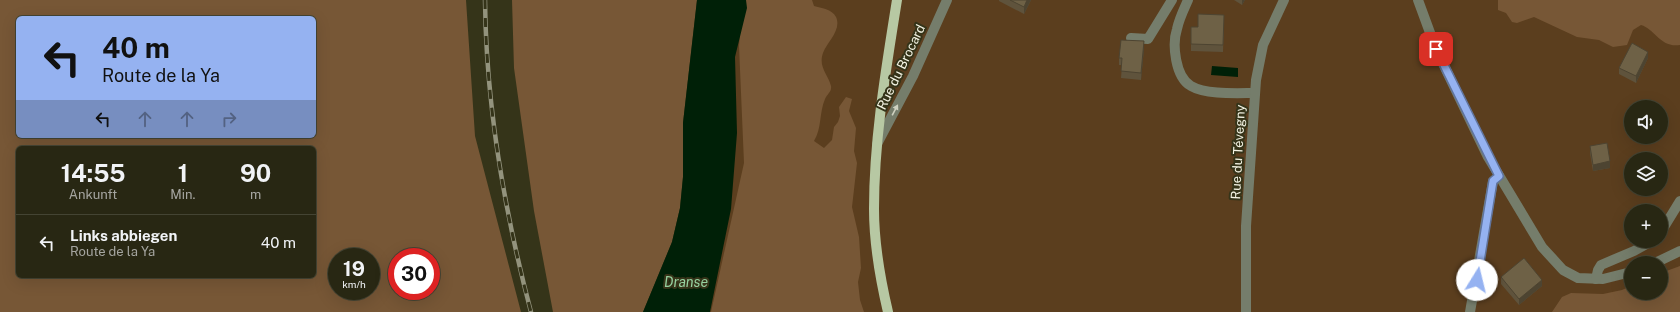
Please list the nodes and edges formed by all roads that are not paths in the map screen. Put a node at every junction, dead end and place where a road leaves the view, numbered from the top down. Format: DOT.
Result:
graph roads {
  1 [pos="898,0"];
  2 [pos="947,0"];
  3 [pos="1172,0"];
  4 [pos="1188,0"];
  5 [pos="1284,0"];
  6 [pos="1418,0"];
  7 [pos="1131,38"];
  8 [pos="1255,93"];
  9 [pos="877,144"];
  10 [pos="1499,176"];
  11 [pos="1680,201"];
  12 [pos="1668,221"];
  13 [pos="1639,248"];
  14 [pos="1680,251"];
  15 [pos="1668,257"];
  16 [pos="1624,274"];
  17 [pos="1596,279"];
  18 [pos="888,312"];
  19 [pos="1246,312"];
  20 [pos="1470,312"];
  1 -- 9 [label="main road"];
  9 -- 2 [label="street, Rue du Brocard, one-way"];
  3 -- 7 [label="street"];
  4 -- 8 [label="street"];
  5 -- 8 [label="street, Rue du Tévegny"];
  6 -- 10 [label="street"];
  8 -- 19 [label="street, Rue du Tévegny"];
  9 -- 18 [label="main road"];
  10 -- 17 [label="street"];
  10 -- 20 [label="street"];
  11 -- 12 [label="street"];
  13 -- 17 [label="street"];
  14 -- 15 [label="street"];
  16 -- 17 [label="street"];
}
